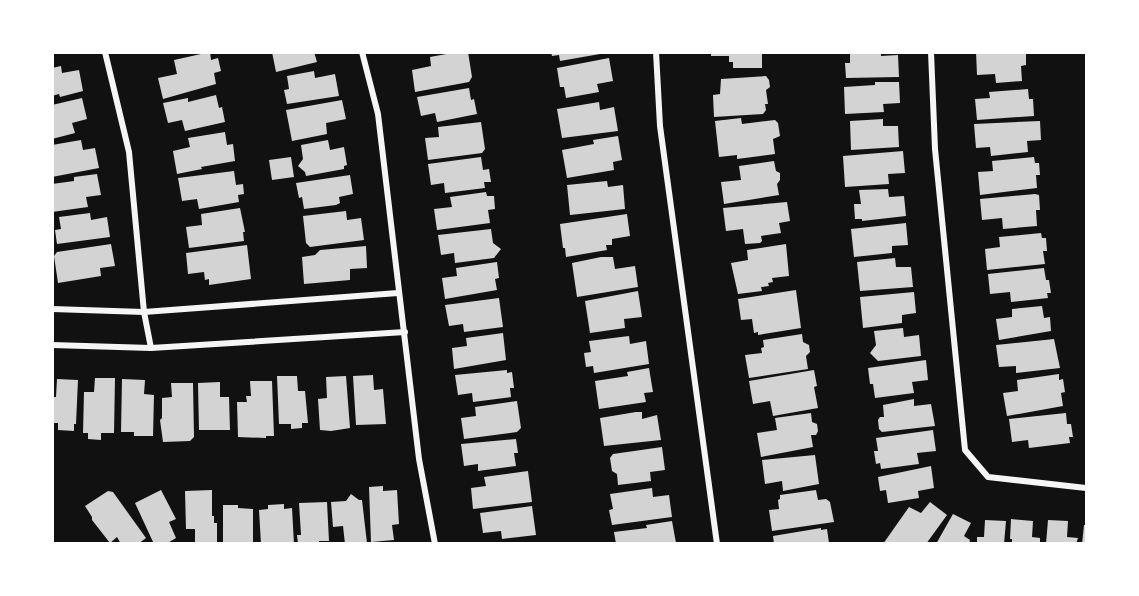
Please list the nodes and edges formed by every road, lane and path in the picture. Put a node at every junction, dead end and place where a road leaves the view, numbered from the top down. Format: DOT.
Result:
graph roads {
  1 [pos="105,52"];
  2 [pos="362,52"];
  3 [pos="656,52"];
  4 [pos="931,52"];
  5 [pos="398,293"];
  6 [pos="52,309"];
  7 [pos="144,312"];
  8 [pos="405,332"];
  9 [pos="52,345"];
  10 [pos="151,348"];
  11 [pos="1086,488"];
  12 [pos="435,543"];
  13 [pos="717,543"];
  1 -- 7 [label="street"];
  2 -- 5 [label="street"];
  3 -- 13 [label="street"];
  4 -- 11 [label="street"];
  5 -- 7 [label="street"];
  5 -- 8 [label="street"];
  6 -- 7 [label="street"];
  7 -- 10 [label="street"];
  8 -- 10 [label="street"];
  8 -- 12 [label="street"];
  9 -- 10 [label="street"];
}
